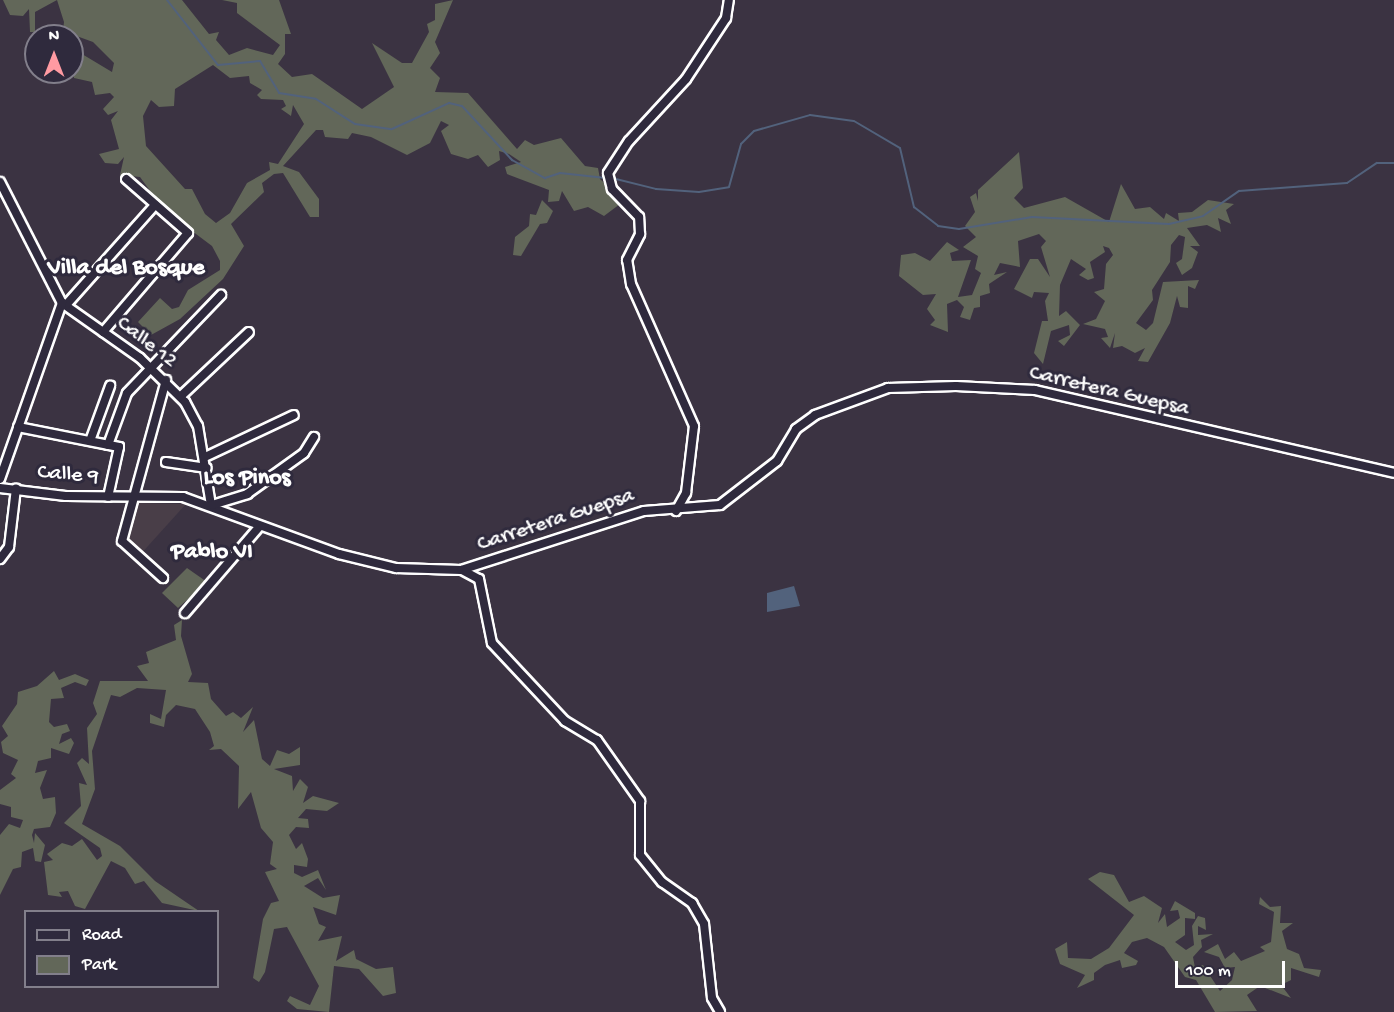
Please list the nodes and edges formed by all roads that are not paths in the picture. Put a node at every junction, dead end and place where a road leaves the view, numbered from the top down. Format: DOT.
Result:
graph roads {
  1 [pos="729,0"];
  2 [pos="126,179"];
  3 [pos="0,182"];
  4 [pos="155,205"];
  5 [pos="221,295"];
  6 [pos="64,304"];
  7 [pos="103,332"];
  8 [pos="249,332"];
  9 [pos="152,369"];
  10 [pos="166,380"];
  11 [pos="110,386"];
  12 [pos="181,396"];
  13 [pos="294,415"];
  14 [pos="18,427"];
  15 [pos="314,437"];
  16 [pos="90,441"];
  17 [pos="108,445"];
  18 [pos="205,457"];
  19 [pos="166,462"];
  20 [pos="207,468"];
  21 [pos="1394,473"];
  22 [pos="0,479"];
  23 [pos="0,488"];
  24 [pos="16,488"];
  25 [pos="108,497"];
  26 [pos="133,497"];
  27 [pos="211,505"];
  28 [pos="676,511"];
  29 [pos="259,527"];
  30 [pos="0,559"];
  31 [pos="461,570"];
  32 [pos="163,578"];
  33 [pos="185,614"];
  34 [pos="720,1012"];
  1 -- 28 [label="street"];
  2 -- 4 [label="street"];
  3 -- 6 [label="street, Calle 12"];
  4 -- 6 [label="street"];
  4 -- 7 [label="street"];
  5 -- 9 [label="street"];
  6 -- 7 [label="street, Calle 12"];
  6 -- 14 [label="street"];
  7 -- 9 [label="street, Calle 12"];
  8 -- 12 [label="street"];
  9 -- 10 [label="street, Calle 12"];
  9 -- 17 [label="street"];
  10 -- 12 [label="street, Calle 12"];
  10 -- 26 [label="street"];
  11 -- 16 [label="street"];
  12 -- 18 [label="street, Calle 12"];
  13 -- 18 [label="street"];
  14 -- 16 [label="street"];
  14 -- 22 [label="street"];
  15 -- 27 [label="street"];
  16 -- 17 [label="street"];
  17 -- 25 [label="street"];
  18 -- 20 [label="street, Calle 12"];
  19 -- 20 [label="street"];
  20 -- 27 [label="street, Calle 12"];
  21 -- 28 [label="street, Carretera Guepsa"];
  23 -- 24 [label="street, Calle 9"];
  24 -- 25 [label="street, Calle 9"];
  24 -- 30 [label="street"];
  25 -- 26 [label="street, Calle 9"];
  26 -- 27 [label="street, Calle 9"];
  26 -- 32 [label="street"];
  27 -- 29 [label="street"];
  28 -- 31 [label="street, Carretera Guepsa"];
  29 -- 31 [label="street, Carretera Guepsa"];
  29 -- 33 [label="street"];
  31 -- 34 [label="street"];
}
